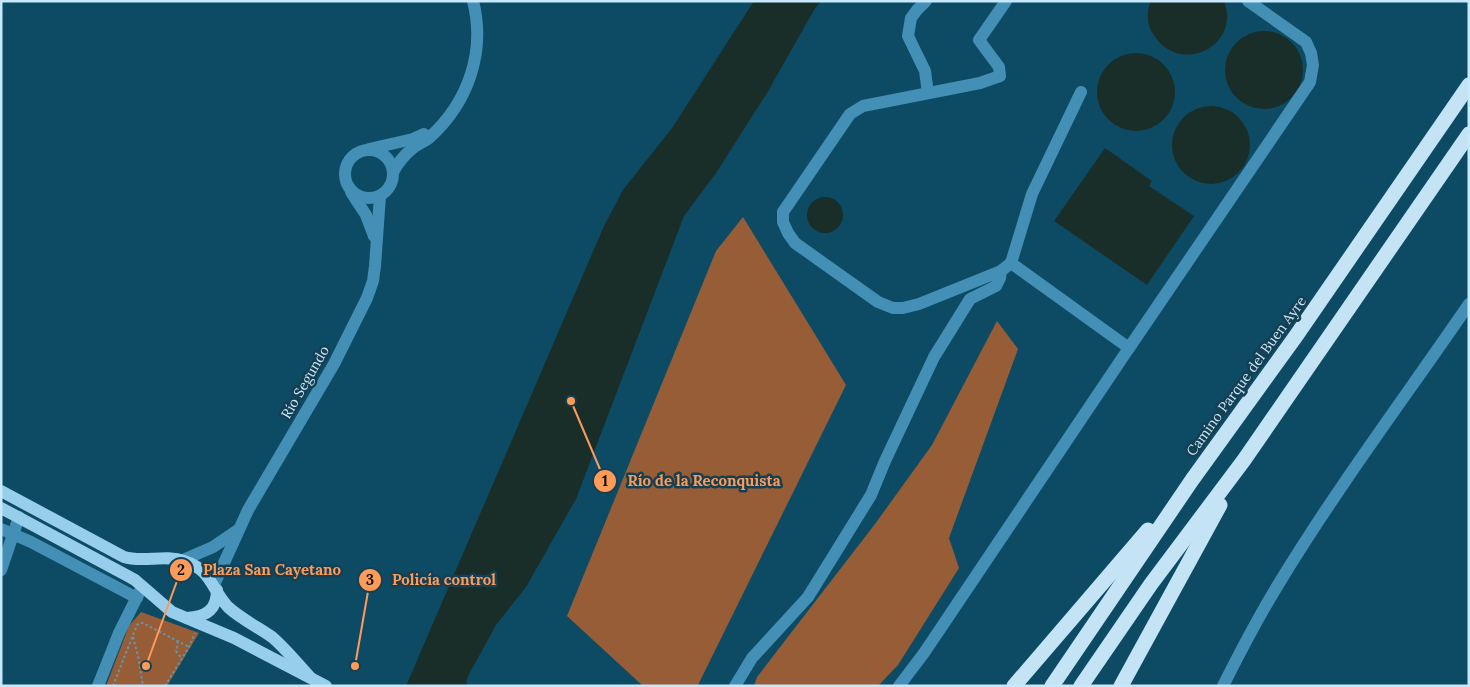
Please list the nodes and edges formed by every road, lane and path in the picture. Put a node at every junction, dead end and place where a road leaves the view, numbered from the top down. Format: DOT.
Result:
graph roads {
  1 [pos="473,1"];
  2 [pos="926,1"];
  3 [pos="1006,1"];
  4 [pos="1248,1"];
  5 [pos="1469,85"];
  6 [pos="1081,92"];
  7 [pos="928,93"];
  8 [pos="440,127"];
  9 [pos="1469,134"];
  10 [pos="363,150"];
  11 [pos="393,172"];
  12 [pos="350,190"];
  13 [pos="380,196"];
  14 [pos="376,240"];
  15 [pos="1006,267"];
  16 [pos="1469,304"];
  17 [pos="1129,348"];
  18 [pos="1244,460"];
  19 [pos="1192,480"];
  20 [pos="1,491"];
  21 [pos="1,508"];
  22 [pos="19,517"];
  23 [pos="1,529"];
  24 [pos="238,530"];
  25 [pos="14,534"];
  26 [pos="148,559"];
  27 [pos="183,560"];
  28 [pos="1,570"];
  29 [pos="215,587"];
  30 [pos="139,592"];
  31 [pos="185,618"];
  32 [pos="199,623"];
  33 [pos="133,637"];
  34 [pos="178,641"];
  35 [pos="189,647"];
  36 [pos="182,658"];
  37 [pos="312,681"];
  38 [pos="98,686"];
  39 [pos="113,686"];
  40 [pos="143,686"];
  41 [pos="165,686"];
  42 [pos="326,686"];
  43 [pos="735,686"];
  44 [pos="899,686"];
  45 [pos="1014,686"];
  46 [pos="1052,686"];
  47 [pos="1081,686"];
  48 [pos="1121,686"];
  49 [pos="1223,686"];
  1 -- 8 [label="street"];
  2 -- 7 [label="street"];
  3 -- 7 [label="street"];
  4 -- 17 [label="street"];
  5 -- 19 [label="highway, Camino Parque del Buen Ayre"];
  6 -- 15 [label="street"];
  7 -- 15 [label="street"];
  8 -- 10 [label="street"];
  8 -- 11 [label="street"];
  9 -- 18 [label="highway"];
  10 -- 11 [label="street"];
  10 -- 12 [label="street"];
  11 -- 13 [label="street"];
  12 -- 13 [label="street"];
  12 -- 14 [label="street, Río Segundo"];
  13 -- 14 [label="street, Río Segundo"];
  14 -- 24 [label="street, Río Segundo"];
  15 -- 17 [label="street"];
  15 -- 43 [label="street"];
  16 -- 49 [label="street"];
  17 -- 44 [label="street"];
  18 -- 47 [label="highway"];
  18 -- 48 [label="highway"];
  19 -- 45 [label="highway"];
  19 -- 46 [label="highway, Camino Parque del Buen Ayre"];
  20 -- 26 [label="main road"];
  21 -- 22 [label="main road"];
  22 -- 25 [label="street"];
  22 -- 30 [label="main road"];
  23 -- 25 [label="street"];
  24 -- 27 [label="street, Río Segundo"];
  24 -- 29 [label="street, Río Segundo"];
  25 -- 28 [label="street"];
  25 -- 30 [label="street"];
  26 -- 27 [label="main road"];
  26 -- 30 [label="main road"];
  27 -- 29 [label="main road"];
  29 -- 31 [label="main road"];
  29 -- 37 [label="main road"];
  30 -- 31 [label="main road"];
  30 -- 38 [label="street"];
  31 -- 32 [label="main road"];
  32 -- 35 [label="path"];
  32 -- 37 [label="main road"];
  33 -- 34 [label="path"];
  33 -- 39 [label="path"];
  33 -- 40 [label="path"];
  34 -- 35 [label="path"];
  34 -- 36 [label="path"];
  35 -- 36 [label="path"];
  36 -- 41 [label="path"];
  37 -- 42 [label="main road"];
}
